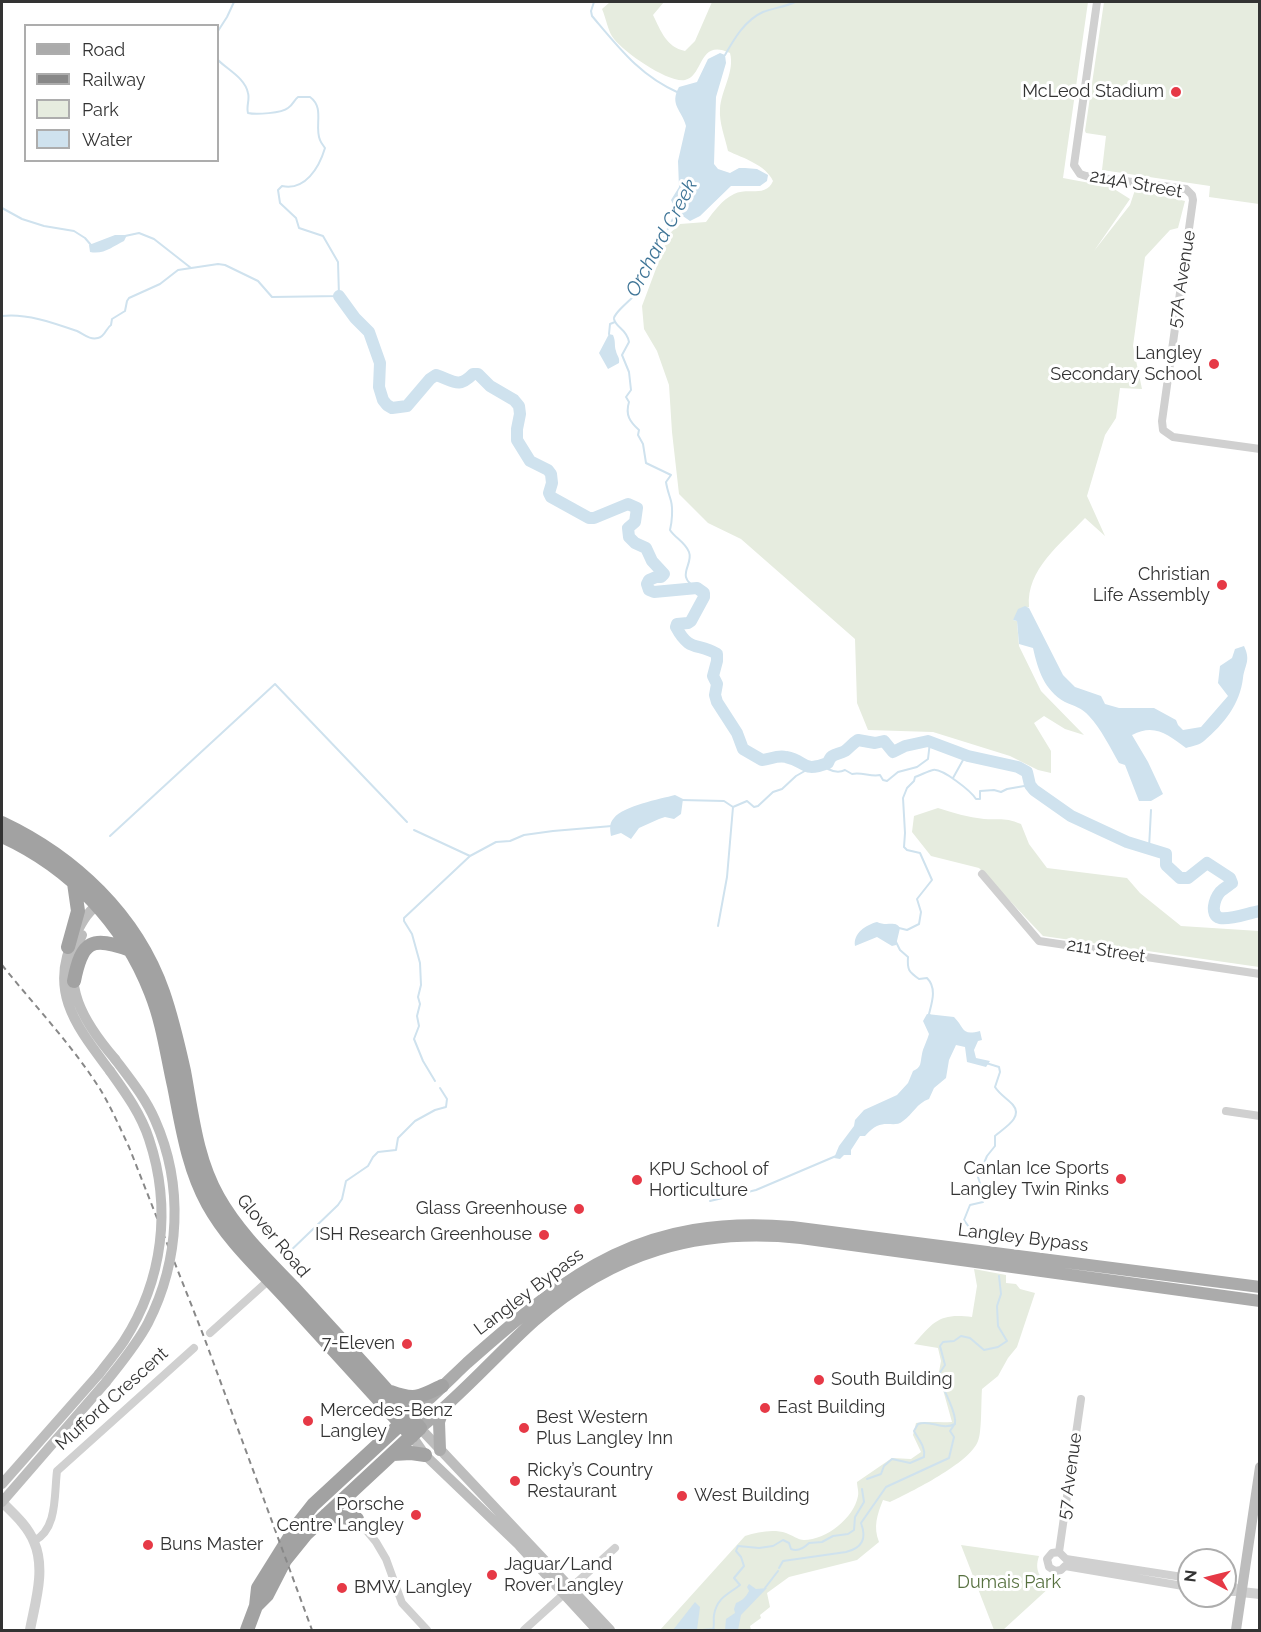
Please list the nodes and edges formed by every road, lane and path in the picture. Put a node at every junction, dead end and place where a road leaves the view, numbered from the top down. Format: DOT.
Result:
graph roads {
  1 [pos="1096,2"];
  2 [pos="1193,200"];
  3 [pos="1260,449"];
  4 [pos="2,824"];
  5 [pos="2,836"];
  6 [pos="982,874"];
  7 [pos="74,883"];
  8 [pos="102,904"];
  9 [pos="68,947"];
  10 [pos="130,950"];
  11 [pos="1260,974"];
  12 [pos="74,981"];
  13 [pos="1227,1111"];
  14 [pos="1260,1116"];
  15 [pos="269,1280"];
  16 [pos="1260,1285"];
  17 [pos="1242,1298"];
  18 [pos="1260,1301"];
  19 [pos="1260,1306"];
  20 [pos="210,1333"];
  21 [pos="194,1348"];
  22 [pos="102,1378"];
  23 [pos="442,1386"];
  24 [pos="382,1394"];
  25 [pos="1081,1399"];
  26 [pos="446,1405"];
  27 [pos="405,1420"];
  28 [pos="416,1432"];
  29 [pos="375,1448"];
  30 [pos="440,1450"];
  31 [pos="393,1454"];
  32 [pos="425,1455"];
  33 [pos="1260,1467"];
  34 [pos="2,1484"];
  35 [pos="354,1491"];
  36 [pos="2,1502"];
  37 [pos="327,1515"];
  38 [pos="357,1519"];
  39 [pos="34,1541"];
  40 [pos="615,1548"];
  41 [pos="1059,1552"];
  42 [pos="1177,1576"];
  43 [pos="1177,1585"];
  44 [pos="1237,1588"];
  45 [pos="568,1592"];
  46 [pos="1237,1592"];
  47 [pos="1242,1592"];
  48 [pos="1260,1594"];
  49 [pos="256,1606"];
  50 [pos="30,1630"];
  51 [pos="247,1630"];
  52 [pos="427,1630"];
  53 [pos="524,1630"];
  54 [pos="597,1630"];
  55 [pos="610,1630"];
  56 [pos="1236,1630"];
  1 -- 2 [label="street, 214A Street"];
  2 -- 3 [label="street, 57A Avenue"];
  4 -- 8 [label="highway, Glover Road"];
  5 -- 7 [label="highway, Glover Road"];
  6 -- 11 [label="street, 211 Street"];
  7 -- 8 [label="highway, Glover Road"];
  7 -- 9 [label="highway"];
  8 -- 9 [label="main road"];
  8 -- 10 [label="highway, Glover Road"];
  8 -- 12 [label="main road"];
  8 -- 24 [label="highway, Glover Road"];
  9 -- 22 [label="main road, bridge"];
  10 -- 12 [label="highway"];
  10 -- 15 [label="highway, Glover Road"];
  12 -- 22 [label="main road, bridge"];
  13 -- 14 [label="street"];
  15 -- 20 [label="street"];
  15 -- 24 [label="highway, Glover Road"];
  16 -- 23 [label="main road, Langley Bypass"];
  17 -- 18 [label="main road, Langley Bypass"];
  17 -- 19 [label="main road"];
  17 -- 26 [label="main road, Langley Bypass"];
  21 -- 39 [label="street, Mufford Crescent"];
  22 -- 34 [label="main road"];
  22 -- 36 [label="main road"];
  23 -- 24 [label="highway"];
  23 -- 27 [label="main road, Langley Bypass"];
  24 -- 27 [label="highway, Glover Road"];
  24 -- 29 [label="highway"];
  25 -- 41 [label="street, 57 Avenue"];
  26 -- 28 [label="main road, Langley Bypass"];
  26 -- 30 [label="main road"];
  27 -- 28 [label="highway, Glover Road"];
  27 -- 29 [label="highway, Langley Bypass"];
  28 -- 30 [label="main road, Glover Road"];
  28 -- 31 [label="highway, Langley Bypass"];
  28 -- 32 [label="main road, Glover Road"];
  29 -- 49 [label="highway, Langley Bypass"];
  30 -- 45 [label="main road, Glover Road"];
  31 -- 32 [label="highway"];
  31 -- 35 [label="highway, Langley Bypass"];
  32 -- 45 [label="main road, Glover Road"];
  33 -- 47 [label="main road"];
  35 -- 37 [label="highway, Langley Bypass"];
  35 -- 38 [label="highway"];
  36 -- 39 [label="street"];
  37 -- 38 [label="highway"];
  37 -- 49 [label="highway, Langley Bypass"];
  38 -- 52 [label="street"];
  39 -- 50 [label="street"];
  40 -- 45 [label="street"];
  41 -- 42 [label="street"];
  41 -- 43 [label="street, 57 Avenue"];
  44 -- 47 [label="street"];
  45 -- 53 [label="street"];
  45 -- 54 [label="main road, Glover Road"];
  45 -- 55 [label="main road, Glover Road"];
  46 -- 47 [label="street"];
  47 -- 48 [label="street"];
  47 -- 56 [label="main road"];
  49 -- 51 [label="highway, Langley Bypass"];
}
